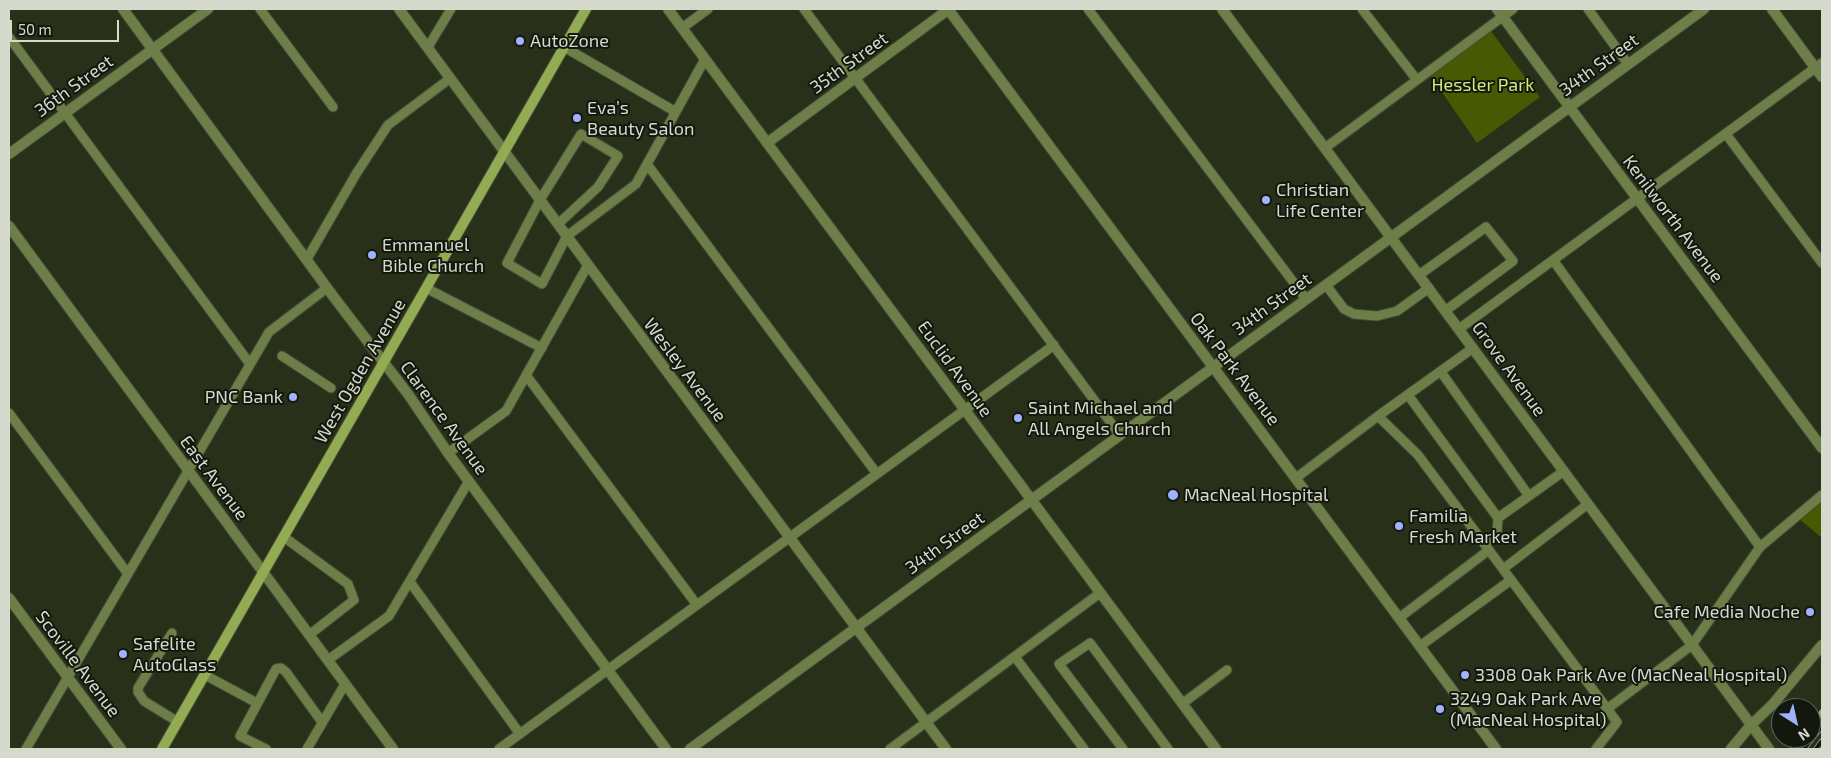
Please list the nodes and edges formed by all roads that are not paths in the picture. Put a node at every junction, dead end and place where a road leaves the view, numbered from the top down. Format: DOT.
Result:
graph roads {
  1 [pos="124,9"];
  2 [pos="208,9"];
  3 [pos="260,9"];
  4 [pos="399,9"];
  5 [pos="451,9"];
  6 [pos="586,9"];
  7 [pos="668,9"];
  8 [pos="708,9"];
  9 [pos="804,9"];
  10 [pos="949,9"];
  11 [pos="1088,9"];
  12 [pos="1222,9"];
  13 [pos="1362,9"];
  14 [pos="1513,9"];
  15 [pos="1588,9"];
  16 [pos="1704,9"];
  17 [pos="1772,9"];
  18 [pos="1500,13"];
  19 [pos="682,28"];
  20 [pos="9,37"];
  21 [pos="564,46"];
  22 [pos="428,47"];
  23 [pos="153,49"];
  24 [pos="706,59"];
  25 [pos="1628,64"];
  26 [pos="1820,70"];
  27 [pos="855,78"];
  28 [pos="448,80"];
  29 [pos="1416,80"];
  30 [pos="333,107"];
  31 [pos="1570,107"];
  32 [pos="676,112"];
  33 [pos="65,113"];
  34 [pos="1726,134"];
  35 [pos="767,143"];
  36 [pos="1325,148"];
  37 [pos="505,152"];
  38 [pos="9,154"];
  39 [pos="647,164"];
  40 [pos="1637,198"];
  41 [pos="540,200"];
  42 [pos="558,224"];
  43 [pos="9,226"];
  44 [pos="567,236"];
  45 [pos="1391,237"];
  46 [pos="307,259"];
  47 [pos="1553,260"];
  48 [pos="1822,263"];
  49 [pos="588,265"];
  50 [pos="1419,275"];
  51 [pos="1326,285"];
  52 [pos="328,288"];
  53 [pos="426,288"];
  54 [pos="1428,288"];
  55 [pos="1306,299"];
  56 [pos="1445,310"];
  57 [pos="1459,329"];
  58 [pos="1054,346"];
  59 [pos="542,348"];
  60 [pos="1473,348"];
  61 [pos="282,356"];
  62 [pos="384,363"];
  63 [pos="250,364"];
  64 [pos="1213,367"];
  65 [pos="1441,372"];
  66 [pos="526,375"];
  67 [pos="331,388"];
  68 [pos="1408,395"];
  69 [pos="965,410"];
  70 [pos="9,413"];
  71 [pos="1378,416"];
  72 [pos="1120,435"];
  73 [pos="1822,448"];
  74 [pos="448,452"];
  75 [pos="188,470"];
  76 [pos="1564,471"];
  77 [pos="877,474"];
  78 [pos="1296,478"];
  79 [pos="469,481"];
  80 [pos="1822,495"];
  81 [pos="1529,496"];
  82 [pos="1031,500"];
  83 [pos="1588,504"];
  84 [pos="1498,518"];
  85 [pos="284,537"];
  86 [pos="790,538"];
  87 [pos="1487,547"];
  88 [pos="1760,547"];
  89 [pos="1503,569"];
  90 [pos="264,572"];
  91 [pos="128,574"];
  92 [pos="1511,580"];
  93 [pos="410,582"];
  94 [pos="1100,593"];
  95 [pos="9,598"];
  96 [pos="697,606"];
  97 [pos="1399,618"];
  98 [pos="856,628"];
  99 [pos="172,632"];
  100 [pos="309,634"];
  101 [pos="1692,645"];
  102 [pos="1822,645"];
  103 [pos="1420,646"];
  104 [pos="1015,657"];
  105 [pos="328,660"];
  106 [pos="608,670"];
  107 [pos="1227,670"];
  108 [pos="205,675"];
  109 [pos="68,678"];
  110 [pos="346,684"];
  111 [pos="257,704"];
  112 [pos="1182,704"];
  113 [pos="1607,708"];
  114 [pos="178,722"];
  115 [pos="322,722"];
  116 [pos="926,722"];
  117 [pos="1751,725"];
  118 [pos="520,734"];
  119 [pos="26,749"];
  120 [pos="121,749"];
  121 [pos="162,749"];
  122 [pos="266,749"];
  123 [pos="306,749"];
  124 [pos="393,749"];
  125 [pos="499,749"];
  126 [pos="666,749"];
  127 [pos="690,749"];
  128 [pos="890,749"];
  129 [pos="946,749"];
  130 [pos="1084,749"];
  131 [pos="1123,749"];
  132 [pos="1168,749"];
  133 [pos="1216,749"];
  134 [pos="1496,749"];
  135 [pos="1596,749"];
  136 [pos="1731,749"];
  137 [pos="1769,749"];
  1 -- 23 [label="street, Clarence Avenue"];
  2 -- 23 [label="street, 36th Street"];
  3 -- 30 [label="lane"];
  4 -- 22 [label="street, Wesley Avenue"];
  5 -- 22 [label="lane"];
  6 -- 21 [label="main road, West Ogden Avenue"];
  7 -- 19 [label="street, Euclid Avenue"];
  8 -- 19 [label="lane"];
  9 -- 27 [label="lane"];
  10 -- 27 [label="street, 35th Street"];
  10 -- 64 [label="street, Oak Park Avenue"];
  11 -- 55 [label="lane"];
  12 -- 36 [label="street, Grove Avenue"];
  13 -- 29 [label="lane"];
  14 -- 18 [label="lane"];
  15 -- 25 [label="lane"];
  16 -- 25 [label="street, 34th Street"];
  17 -- 26 [label="street"];
  18 -- 29 [label="lane"];
  18 -- 31 [label="street, Kenilworth Avenue"];
  19 -- 24 [label="street, Euclid Avenue"];
  20 -- 33 [label="lane"];
  21 -- 32 [label="lane"];
  21 -- 37 [label="main road, West Ogden Avenue"];
  22 -- 37 [label="street, Wesley Avenue"];
  23 -- 33 [label="street, 36th Street"];
  23 -- 46 [label="street, Clarence Avenue"];
  24 -- 32 [label="lane"];
  24 -- 35 [label="street, Euclid Avenue"];
  25 -- 31 [label="street, 34th Street"];
  26 -- 34 [label="lane"];
  27 -- 35 [label="street, 35th Street"];
  27 -- 58 [label="lane"];
  28 -- 46 [label="lane"];
  29 -- 36 [label="lane"];
  31 -- 40 [label="street, Kenilworth Avenue"];
  31 -- 45 [label="street, 34th Street"];
  32 -- 39 [label="lane"];
  33 -- 38 [label="street, 36th Street"];
  33 -- 63 [label="lane"];
  34 -- 40 [label="lane"];
  34 -- 48 [label="lane"];
  35 -- 69 [label="street, Euclid Avenue"];
  36 -- 45 [label="street, Grove Avenue"];
  37 -- 41 [label="street, Wesley Avenue"];
  37 -- 53 [label="main road, West Ogden Avenue"];
  39 -- 44 [label="lane"];
  39 -- 77 [label="lane"];
  40 -- 47 [label="lane"];
  40 -- 73 [label="street, Kenilworth Avenue"];
  41 -- 42 [label="street, Wesley Avenue"];
  41 -- 42 [label="lane"];
  41 -- 44 [label="lane"];
  42 -- 44 [label="street, Wesley Avenue"];
  43 -- 75 [label="street, East Avenue"];
  44 -- 49 [label="street, Wesley Avenue"];
  45 -- 50 [label="street, Grove Avenue"];
  45 -- 51 [label="street, 34th Street"];
  46 -- 52 [label="street, Clarence Avenue"];
  47 -- 57 [label="lane"];
  47 -- 88 [label="lane"];
  49 -- 59 [label="lane"];
  49 -- 86 [label="street, Wesley Avenue"];
  50 -- 54 [label="street, Grove Avenue"];
  50 -- 56 [label="lane"];
  51 -- 54 [label="lane"];
  51 -- 55 [label="street, 34th Street"];
  52 -- 62 [label="street, Clarence Avenue"];
  52 -- 63 [label="lane"];
  53 -- 59 [label="lane"];
  53 -- 62 [label="main road, West Ogden Avenue"];
  54 -- 56 [label="street, Grove Avenue"];
  55 -- 64 [label="street, 34th Street"];
  56 -- 57 [label="street, Grove Avenue"];
  57 -- 60 [label="street, Grove Avenue"];
  58 -- 69 [label="lane"];
  58 -- 72 [label="lane"];
  59 -- 66 [label="lane"];
  60 -- 65 [label="lane"];
  60 -- 76 [label="street, Grove Avenue"];
  61 -- 67 [label="lane"];
  62 -- 74 [label="street, Clarence Avenue"];
  62 -- 85 [label="main road, West Ogden Avenue"];
  63 -- 75 [label="lane"];
  64 -- 72 [label="street, 34th Street"];
  64 -- 78 [label="street, Oak Park Avenue"];
  65 -- 68 [label="lane"];
  65 -- 81 [label="lane"];
  66 -- 74 [label="lane"];
  66 -- 96 [label="lane"];
  68 -- 71 [label="lane"];
  68 -- 84 [label="lane"];
  69 -- 77 [label="lane"];
  69 -- 82 [label="street, Euclid Avenue"];
  70 -- 91 [label="lane"];
  71 -- 78 [label="lane"];
  71 -- 87 [label="lane"];
  72 -- 82 [label="street, 34th Street"];
  74 -- 79 [label="street, Clarence Avenue"];
  75 -- 90 [label="street, East Avenue"];
  75 -- 91 [label="lane"];
  76 -- 81 [label="lane"];
  76 -- 83 [label="street, Grove Avenue"];
  77 -- 86 [label="lane"];
  78 -- 97 [label="street, Oak Park Avenue"];
  79 -- 93 [label="lane"];
  79 -- 106 [label="street, Clarence Avenue"];
  80 -- 88 [label="lane"];
  81 -- 84 [label="lane"];
  82 -- 94 [label="street, Euclid Avenue"];
  82 -- 98 [label="street, 34th Street"];
  83 -- 89 [label="lane"];
  83 -- 101 [label="street, Grove Avenue"];
  84 -- 87 [label="lane"];
  85 -- 90 [label="main road, West Ogden Avenue"];
  85 -- 100 [label="lane"];
  86 -- 96 [label="lane"];
  86 -- 98 [label="street, Wesley Avenue"];
  87 -- 89 [label="lane"];
  87 -- 97 [label="lane"];
  88 -- 101 [label="lane"];
  89 -- 92 [label="lane"];
  90 -- 100 [label="street, East Avenue"];
  90 -- 108 [label="main road, West Ogden Avenue"];
  91 -- 109 [label="lane"];
  92 -- 103 [label="lane"];
  92 -- 113 [label="lane"];
  93 -- 105 [label="lane"];
  93 -- 118 [label="lane"];
  94 -- 104 [label="lane"];
  94 -- 112 [label="street, Euclid Avenue"];
  95 -- 109 [label="street, Scoville Avenue"];
  96 -- 106 [label="lane"];
  97 -- 103 [label="street, Oak Park Avenue"];
  98 -- 116 [label="street, Wesley Avenue"];
  98 -- 127 [label="street, 34th Street"];
  99 -- 114 [label="lane"];
  100 -- 105 [label="street, East Avenue"];
  101 -- 113 [label="lane"];
  101 -- 117 [label="street, Grove Avenue"];
  102 -- 117 [label="street"];
  103 -- 134 [label="street, Oak Park Avenue"];
  104 -- 116 [label="lane"];
  104 -- 130 [label="lane"];
  105 -- 110 [label="street, East Avenue"];
  106 -- 118 [label="lane"];
  106 -- 126 [label="street, Clarence Avenue"];
  107 -- 112 [label="lane"];
  108 -- 111 [label="lane"];
  108 -- 114 [label="main road, West Ogden Avenue"];
  109 -- 119 [label="lane"];
  109 -- 120 [label="street, Scoville Avenue"];
  110 -- 115 [label="lane"];
  110 -- 124 [label="street, East Avenue"];
  111 -- 115 [label="lane"];
  111 -- 122 [label="lane"];
  112 -- 133 [label="street, Euclid Avenue"];
  113 -- 135 [label="lane"];
  114 -- 121 [label="main road, West Ogden Avenue"];
  115 -- 123 [label="lane"];
  116 -- 128 [label="lane"];
  116 -- 129 [label="street, Wesley Avenue"];
  117 -- 136 [label="street"];
  117 -- 137 [label="street, Grove Avenue"];
  118 -- 125 [label="lane"];
  131 -- 132 [label="lane"];
}
